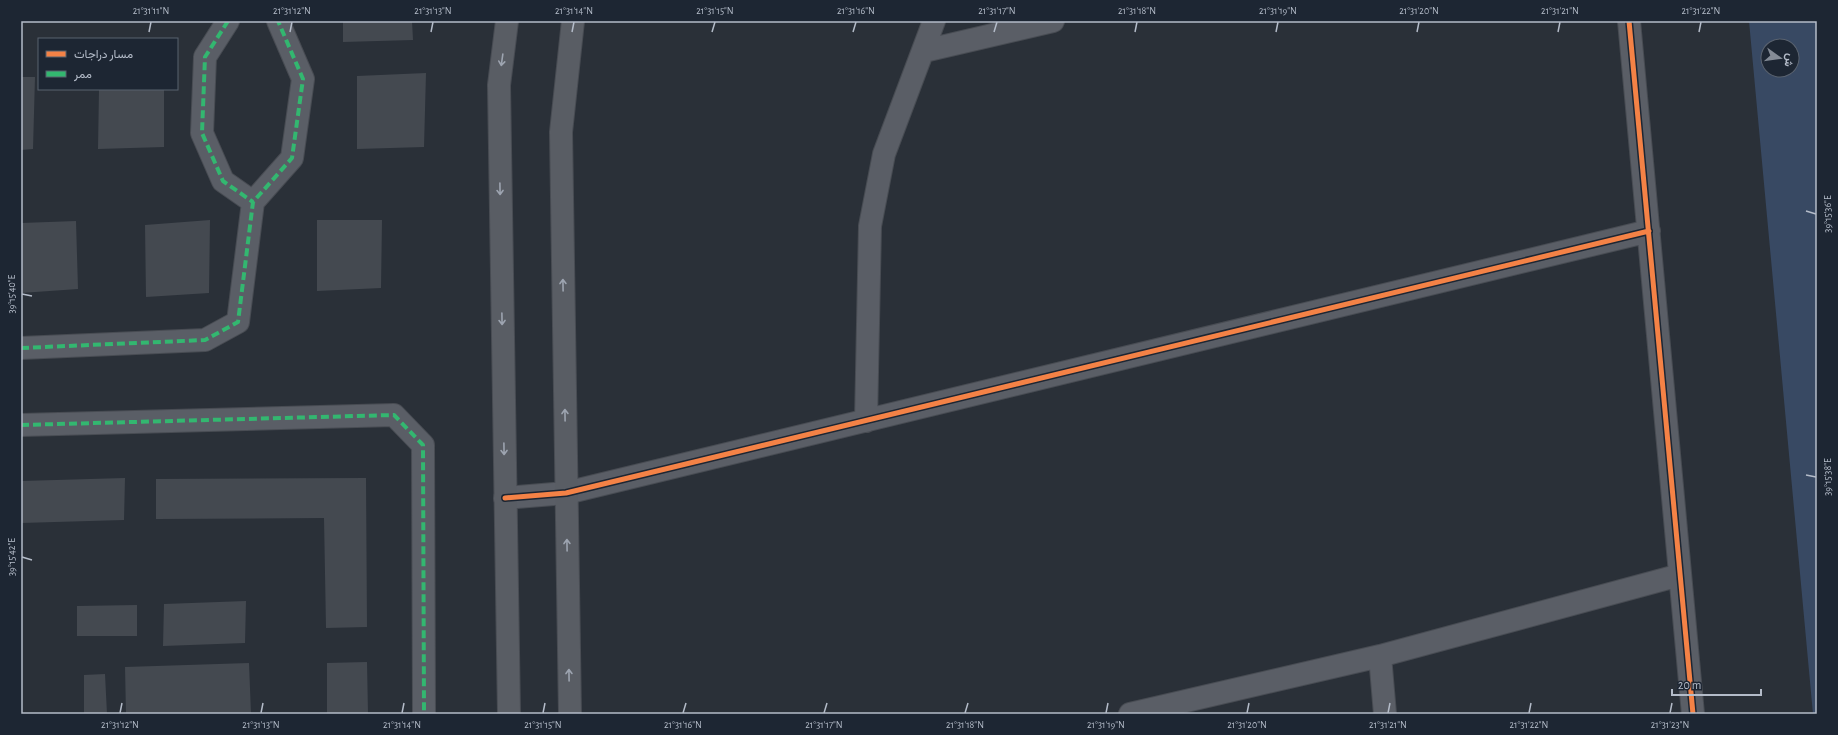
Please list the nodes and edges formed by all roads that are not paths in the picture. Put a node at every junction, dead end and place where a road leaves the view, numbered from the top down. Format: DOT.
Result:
graph roads {
  1 [pos="228,21"];
  2 [pos="278,21"];
  3 [pos="507,21"];
  4 [pos="573,21"];
  5 [pos="934,21"];
  6 [pos="1053,21"];
  7 [pos="1630,21"];
  8 [pos="924,51"];
  9 [pos="253,202"];
  10 [pos="1649,231"];
  11 [pos="21,348"];
  12 [pos="866,420"];
  13 [pos="21,425"];
  14 [pos="566,493"];
  15 [pos="505,498"];
  16 [pos="1680,574"];
  17 [pos="1380,656"];
  18 [pos="424,714"];
  19 [pos="509,714"];
  20 [pos="570,714"];
  21 [pos="1130,714"];
  22 [pos="1385,714"];
  23 [pos="1693,714"];
  1 -- 9 [label="street"];
  2 -- 9 [label="street"];
  3 -- 15 [label="main road, one-way"];
  14 -- 4 [label="main road, one-way"];
  5 -- 8 [label="street"];
  6 -- 8 [label="street"];
  7 -- 10 [label="street"];
  8 -- 12 [label="street"];
  9 -- 11 [label="street"];
  10 -- 12 [label="street"];
  10 -- 16 [label="street"];
  12 -- 14 [label="street"];
  13 -- 18 [label="street"];
  14 -- 15 [label="street"];
  20 -- 14 [label="main road, one-way"];
  15 -- 19 [label="main road"];
  16 -- 17 [label="street"];
  16 -- 23 [label="street"];
  17 -- 21 [label="street"];
  17 -- 22 [label="street"];
}
